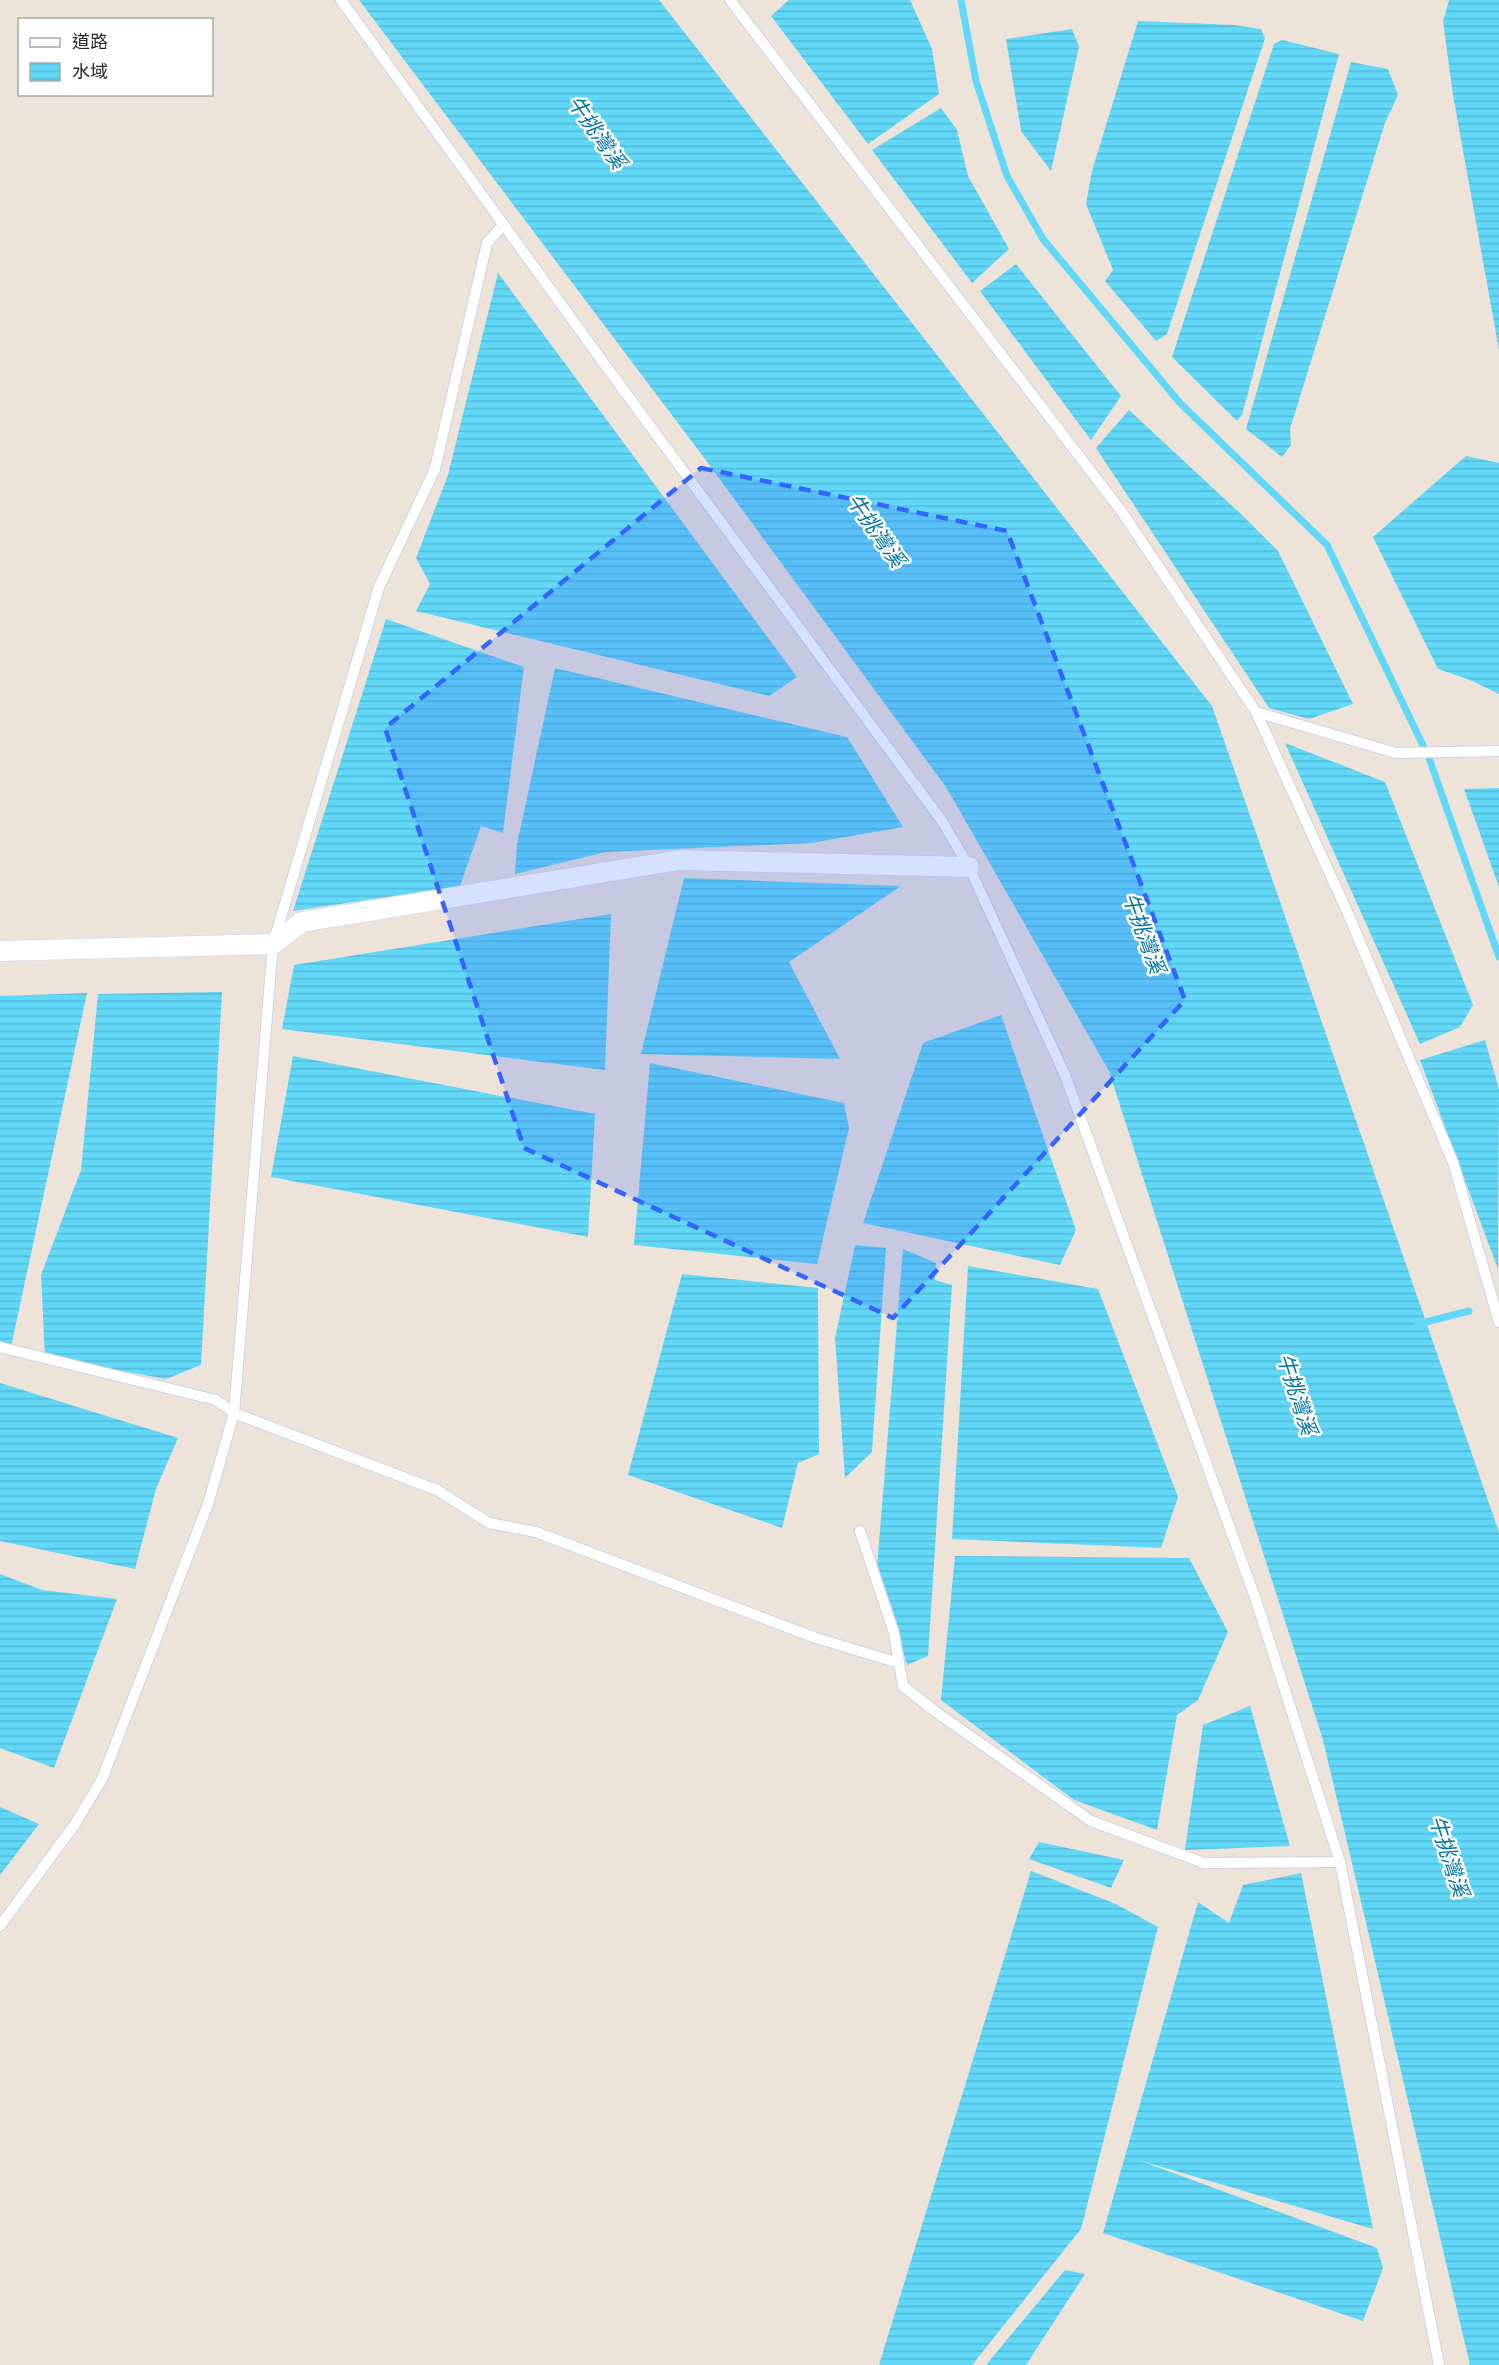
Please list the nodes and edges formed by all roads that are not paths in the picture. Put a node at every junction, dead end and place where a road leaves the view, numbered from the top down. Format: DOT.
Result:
graph roads {
  1 [pos="341,0"];
  2 [pos="730,0"];
  3 [pos="503,225"];
  4 [pos="1256,712"];
  5 [pos="1499,751"];
  6 [pos="969,867"];
  7 [pos="273,944"];
  8 [pos="0,951"];
  9 [pos="1499,1322"];
  10 [pos="0,1347"];
  11 [pos="234,1413"];
  12 [pos="860,1531"];
  13 [pos="899,1663"];
  14 [pos="1340,1862"];
  15 [pos="0,1926"];
  16 [pos="1438,2365"];
  1 -- 3 [label="lane"];
  2 -- 4 [label="lane"];
  3 -- 6 [label="lane"];
  3 -- 7 [label="lane"];
  4 -- 5 [label="lane"];
  4 -- 9 [label="lane"];
  6 -- 7 [label="street"];
  6 -- 14 [label="lane"];
  7 -- 8 [label="street"];
  7 -- 11 [label="lane"];
  10 -- 11 [label="lane"];
  11 -- 13 [label="lane"];
  11 -- 15 [label="lane"];
  12 -- 13 [label="lane"];
  13 -- 14 [label="lane"];
  14 -- 16 [label="lane"];
}
